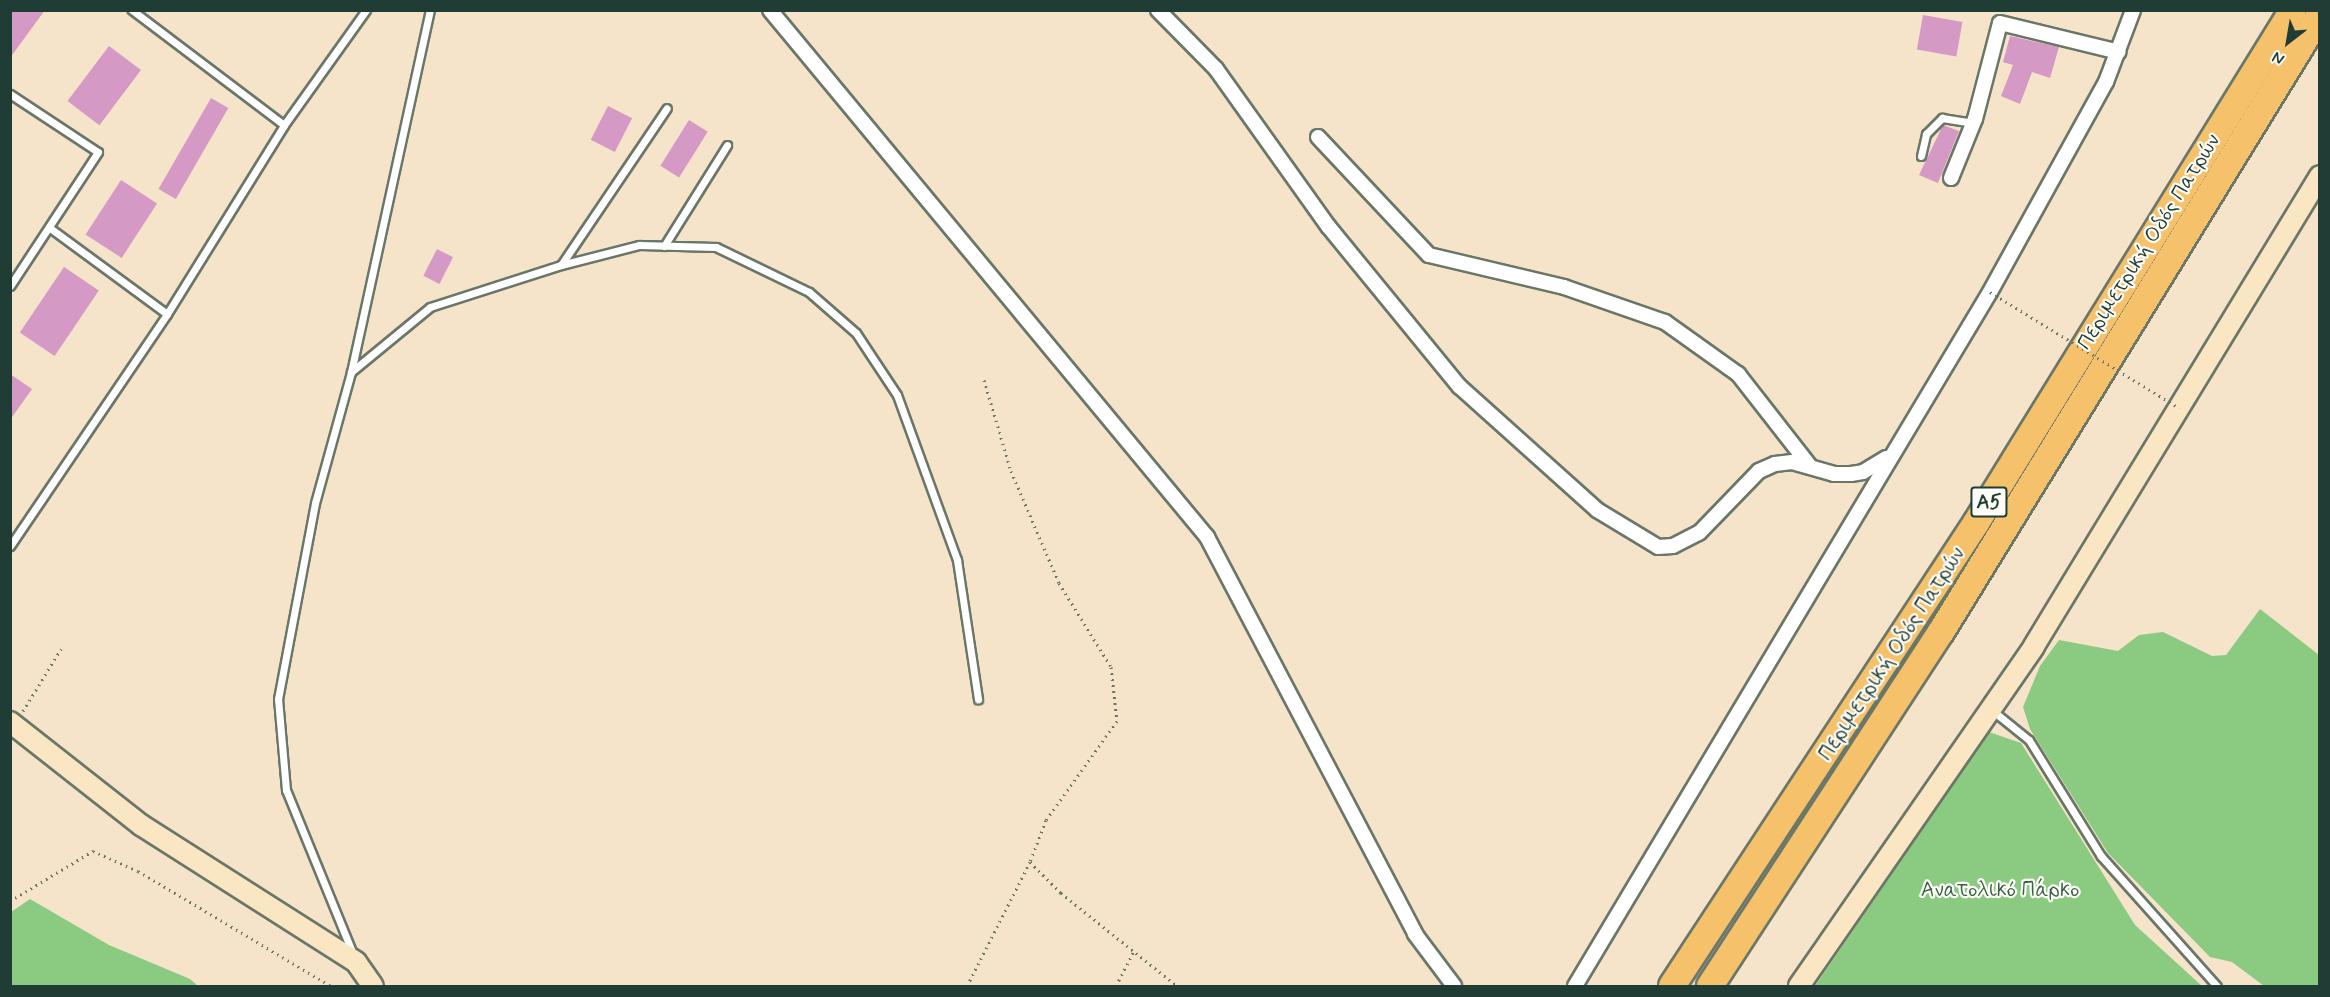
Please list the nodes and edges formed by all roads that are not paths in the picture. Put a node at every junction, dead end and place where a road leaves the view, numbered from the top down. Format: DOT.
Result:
graph roads {
  1 [pos="132,10"];
  2 [pos="366,10"];
  3 [pos="430,10"];
  4 [pos="770,10"];
  5 [pos="1158,10"];
  6 [pos="2133,10"];
  7 [pos="2293,10"];
  8 [pos="2319,15"];
  9 [pos="2119,52"];
  10 [pos="10,94"];
  11 [pos="667,108"];
  12 [pos="1974,123"];
  13 [pos="284,125"];
  14 [pos="1318,137"];
  15 [pos="727,145"];
  16 [pos="1922,156"];
  17 [pos="2319,176"];
  18 [pos="1951,178"];
  19 [pos="50,228"];
  20 [pos="664,246"];
  21 [pos="561,265"];
  22 [pos="10,286"];
  23 [pos="167,314"];
  24 [pos="351,372"];
  25 [pos="1896,447"];
  26 [pos="1810,466"];
  27 [pos="10,546"];
  28 [pos="978,699"];
  29 [pos="1991,710"];
  30 [pos="13,724"];
  31 [pos="356,962"];
  32 [pos="373,987"];
  33 [pos="1454,987"];
  34 [pos="1575,987"];
  35 [pos="1672,987"];
  36 [pos="1710,987"];
  37 [pos="1799,987"];
  38 [pos="2217,987"];
  1 -- 13 [label="lane"];
  2 -- 13 [label="lane"];
  3 -- 24 [label="lane"];
  4 -- 33 [label="street"];
  5 -- 26 [label="street"];
  6 -- 9 [label="street"];
  7 -- 35 [label="highway, Περιμετρική Οδός Πατρών / Α5"];
  8 -- 36 [label="highway, Περιμετρική Οδός Πατρών / Α5"];
  9 -- 12 [label="street"];
  9 -- 25 [label="street"];
  10 -- 19 [label="lane"];
  11 -- 21 [label="lane"];
  12 -- 16 [label="lane"];
  12 -- 18 [label="street"];
  13 -- 23 [label="lane"];
  14 -- 26 [label="street"];
  15 -- 20 [label="lane"];
  17 -- 29 [label="street"];
  19 -- 22 [label="lane"];
  19 -- 23 [label="lane"];
  20 -- 21 [label="lane"];
  20 -- 28 [label="lane"];
  21 -- 24 [label="lane"];
  23 -- 27 [label="lane"];
  24 -- 31 [label="lane"];
  25 -- 26 [label="street"];
  25 -- 34 [label="street"];
  29 -- 37 [label="street"];
  29 -- 38 [label="lane"];
  30 -- 31 [label="street"];
  31 -- 32 [label="street"];
}
